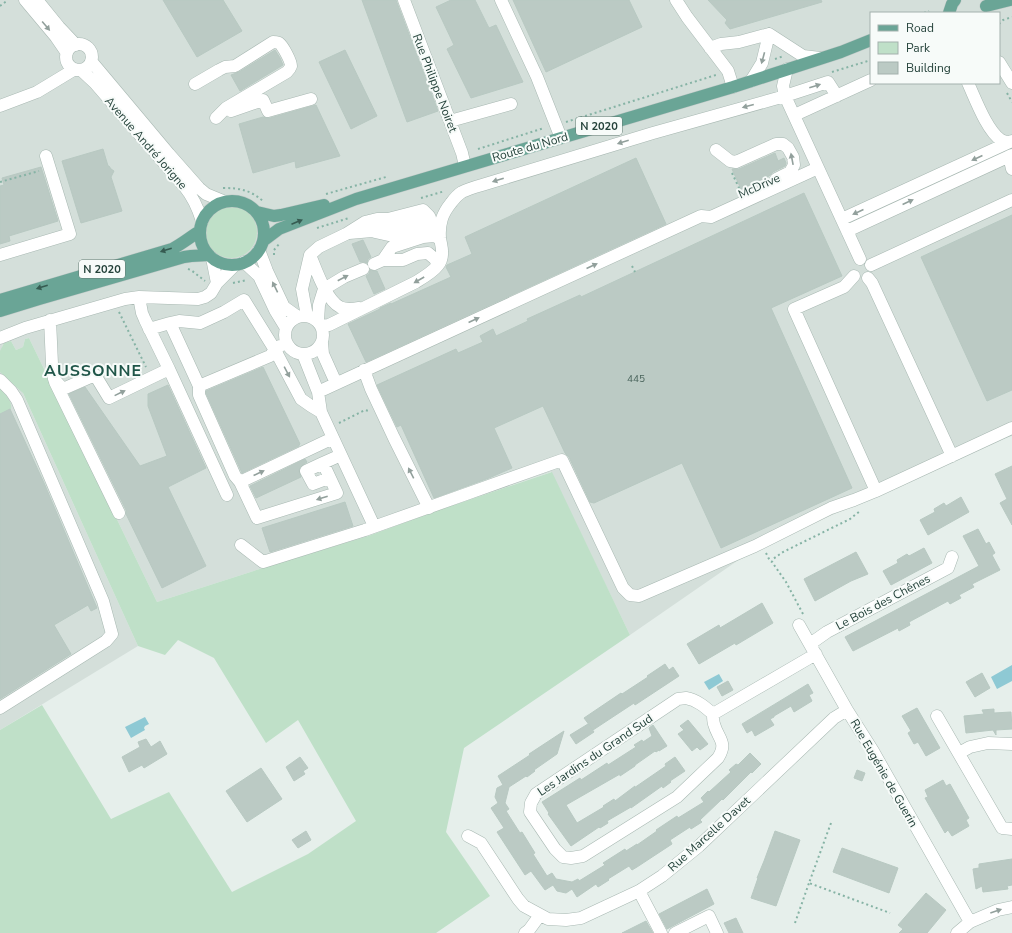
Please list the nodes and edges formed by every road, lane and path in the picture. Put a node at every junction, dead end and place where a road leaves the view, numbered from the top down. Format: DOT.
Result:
graph roads {
  1 [pos="8,0"];
  2 [pos="25,0"];
  3 [pos="37,0"];
  4 [pos="404,0"];
  5 [pos="501,0"];
  6 [pos="676,0"];
  7 [pos="1010,0"];
  8 [pos="0,6"];
  9 [pos="985,6"];
  10 [pos="945,9"];
  11 [pos="929,12"];
  12 [pos="1012,17"];
  13 [pos="1000,23"];
  14 [pos="769,34"];
  15 [pos="870,40"];
  16 [pos="870,47"];
  17 [pos="710,48"];
  18 [pos="70,52"];
  19 [pos="797,52"];
  20 [pos="841,52"];
  21 [pos="820,58"];
  22 [pos="91,61"];
  23 [pos="762,63"];
  24 [pos="1004,64"];
  25 [pos="787,69"];
  26 [pos="78,70"];
  27 [pos="728,71"];
  28 [pos="870,80"];
  29 [pos="751,81"];
  30 [pos="1012,83"];
  31 [pos="195,84"];
  32 [pos="968,84"];
  33 [pos="46,86"];
  34 [pos="733,87"];
  35 [pos="785,96"];
  36 [pos="837,96"];
  37 [pos="311,99"];
  38 [pos="511,104"];
  39 [pos="0,106"];
  40 [pos="794,114"];
  41 [pos="450,121"];
  42 [pos="556,125"];
  43 [pos="561,138"];
  44 [pos="1011,142"];
  45 [pos="716,150"];
  46 [pos="46,156"];
  47 [pos="1011,156"];
  48 [pos="464,160"];
  49 [pos="50,168"];
  50 [pos="818,168"];
  51 [pos="1012,169"];
  52 [pos="386,176"];
  53 [pos="0,182"];
  54 [pos="219,188"];
  55 [pos="326,194"];
  56 [pos="356,199"];
  57 [pos="1012,200"];
  58 [pos="223,201"];
  59 [pos="264,202"];
  60 [pos="716,205"];
  61 [pos="257,212"];
  62 [pos="842,220"];
  63 [pos="201,226"];
  64 [pos="436,226"];
  65 [pos="847,231"];
  66 [pos="346,234"];
  67 [pos="261,246"];
  68 [pos="0,255"];
  69 [pos="310,255"];
  70 [pos="210,256"];
  71 [pos="860,259"];
  72 [pos="240,264"];
  73 [pos="373,264"];
  74 [pos="438,265"];
  75 [pos="871,265"];
  76 [pos="632,266"];
  77 [pos="188,269"];
  78 [pos="634,272"];
  79 [pos="854,276"];
  80 [pos="868,278"];
  81 [pos="249,280"];
  82 [pos="212,282"];
  83 [pos="230,283"];
  84 [pos="324,289"];
  85 [pos="139,297"];
  86 [pos="0,300"];
  87 [pos="366,307"];
  88 [pos="0,311"];
  89 [pos="119,311"];
  90 [pos="50,320"];
  91 [pos="311,320"];
  92 [pos="170,323"];
  93 [pos="286,328"];
  94 [pos="149,329"];
  95 [pos="0,338"];
  96 [pos="286,342"];
  97 [pos="322,343"];
  98 [pos="275,350"];
  99 [pos="303,354"];
  100 [pos="169,369"];
  101 [pos="365,370"];
  102 [pos="152,377"];
  103 [pos="54,379"];
  104 [pos="0,380"];
  105 [pos="336,383"];
  106 [pos="199,386"];
  107 [pos="318,392"];
  108 [pos="380,408"];
  109 [pos="321,412"];
  110 [pos="1012,428"];
  111 [pos="331,433"];
  112 [pos="341,455"];
  113 [pos="952,456"];
  114 [pos="323,463"];
  115 [pos="329,478"];
  116 [pos="240,482"];
  117 [pos="876,491"];
  118 [pos="227,495"];
  119 [pos="858,498"];
  120 [pos="429,508"];
  121 [pos="120,513"];
  122 [pos="374,526"];
  123 [pos="241,545"];
  124 [pos="952,557"];
  125 [pos="799,625"];
  126 [pos="813,649"];
  127 [pos="0,708"];
  128 [pos="846,710"];
  129 [pos="713,714"];
  130 [pos="937,716"];
  131 [pos="1012,744"];
  132 [pos="959,753"];
  133 [pos="831,823"];
  134 [pos="1012,829"];
  135 [pos="468,836"];
  136 [pos="809,882"];
  137 [pos="639,891"];
  138 [pos="1012,908"];
  139 [pos="890,913"];
  140 [pos="540,915"];
  141 [pos="970,922"];
  142 [pos="795,923"];
  143 [pos="524,933"];
  144 [pos="661,933"];
  145 [pos="675,933"];
  146 [pos="717,933"];
  147 [pos="957,933"];
  1 -- 8 [label="path"];
  2 -- 18 [label="street, one-way"];
  3 -- 18 [label="street"];
  4 -- 41 [label="street, Rue Philippe Noiret"];
  5 -- 42 [label="street"];
  6 -- 17 [label="street"];
  7 -- 9 [label="main road"];
  10 -- 11 [label="path"];
  12 -- 13 [label="path"];
  14 -- 17 [label="street"];
  14 -- 19 [label="street"];
  14 -- 23 [label="street, one-way"];
  15 -- 20 [label="main road, Route du Nord / N 2020"];
  16 -- 20 [label="main road, Route du Nord / N 2020"];
  17 -- 27 [label="street"];
  18 -- 22 [label="street"];
  18 -- 26 [label="street"];
  18 -- 33 [label="street"];
  19 -- 21 [label="street"];
  19 -- 23 [label="path"];
  20 -- 21 [label="main road, Route du Nord / N 2020"];
  21 -- 25 [label="main road, Route du Nord / N 2020"];
  22 -- 26 [label="street"];
  22 -- 58 [label="street, Avenue André Jorigne"];
  23 -- 29 [label="street"];
  24 -- 30 [label="street"];
  25 -- 29 [label="main road, Route du Nord / N 2020"];
  25 -- 35 [label="street"];
  26 -- 33 [label="street"];
  26 -- 63 [label="street, Avenue André Jorigne"];
  27 -- 34 [label="street"];
  27 -- 42 [label="path"];
  28 -- 36 [label="street"];
  29 -- 34 [label="main road, Route du Nord / N 2020"];
  31 -- 37 [label="street"];
  32 -- 44 [label="street"];
  33 -- 39 [label="street"];
  34 -- 43 [label="main road, Route du Nord / N 2020"];
  35 -- 36 [label="street, one-way"];
  35 -- 40 [label="street"];
  35 -- 64 [label="street, one-way"];
  36 -- 40 [label="street"];
  38 -- 41 [label="street"];
  40 -- 50 [label="street"];
  41 -- 48 [label="street, Rue Philippe Noiret"];
  42 -- 43 [label="street"];
  42 -- 48 [label="path"];
  43 -- 48 [label="main road, Route du Nord / N 2020"];
  44 -- 62 [label="street, one-way"];
  60 -- 45 [label="street, McDrive, one-way"];
  46 -- 49 [label="street"];
  47 -- 51 [label="street"];
  65 -- 47 [label="street, one-way"];
  48 -- 56 [label="main road, Route du Nord / N 2020"];
  49 -- 53 [label="path"];
  49 -- 68 [label="street"];
  50 -- 62 [label="street"];
  101 -- 50 [label="street, one-way"];
  52 -- 55 [label="path"];
  54 -- 59 [label="path"];
  56 -- 61 [label="main road, Route du Nord / N 2020"];
  67 -- 56 [label="main road, Route du Nord / N 2020, one-way"];
  57 -- 75 [label="street"];
  58 -- 61 [label="main road"];
  58 -- 63 [label="main road"];
  61 -- 67 [label="main road"];
  62 -- 65 [label="street"];
  63 -- 70 [label="main road"];
  63 -- 86 [label="main road, N 2020, one-way"];
  64 -- 66 [label="street"];
  64 -- 66 [label="street"];
  64 -- 73 [label="street"];
  64 -- 74 [label="street"];
  65 -- 71 [label="street"];
  66 -- 69 [label="street"];
  67 -- 72 [label="main road"];
  91 -- 67 [label="street, one-way"];
  69 -- 84 [label="street"];
  69 -- 91 [label="street"];
  70 -- 72 [label="main road"];
  70 -- 82 [label="street"];
  70 -- 88 [label="main road, N 2020"];
  71 -- 75 [label="street"];
  71 -- 79 [label="street"];
  72 -- 82 [label="street"];
  72 -- 93 [label="street"];
  73 -- 74 [label="street"];
  84 -- 73 [label="street, one-way"];
  74 -- 87 [label="street, one-way"];
  75 -- 80 [label="street"];
  76 -- 78 [label="path"];
  77 -- 82 [label="path"];
  79 -- 80 [label="street"];
  79 -- 117 [label="street"];
  80 -- 113 [label="street"];
  81 -- 83 [label="path"];
  82 -- 85 [label="street"];
  84 -- 87 [label="street"];
  84 -- 91 [label="street"];
  85 -- 90 [label="street"];
  85 -- 94 [label="street"];
  87 -- 91 [label="street"];
  89 -- 102 [label="path"];
  90 -- 95 [label="street"];
  90 -- 103 [label="street"];
  91 -- 93 [label="street"];
  91 -- 97 [label="street"];
  92 -- 94 [label="street"];
  92 -- 98 [label="street"];
  92 -- 106 [label="street"];
  93 -- 96 [label="street"];
  94 -- 100 [label="street"];
  96 -- 98 [label="street"];
  96 -- 99 [label="street"];
  97 -- 99 [label="street"];
  97 -- 105 [label="street"];
  98 -- 106 [label="street"];
  98 -- 109 [label="street, one-way"];
  99 -- 107 [label="street"];
  100 -- 102 [label="street"];
  100 -- 118 [label="street"];
  101 -- 105 [label="street"];
  101 -- 108 [label="street"];
  103 -- 102 [label="street, one-way"];
  103 -- 121 [label="street"];
  104 -- 127 [label="street"];
  105 -- 107 [label="street"];
  106 -- 116 [label="street"];
  107 -- 109 [label="street"];
  108 -- 111 [label="path"];
  120 -- 108 [label="street, one-way"];
  109 -- 111 [label="street"];
  110 -- 113 [label="street"];
  111 -- 112 [label="street"];
  116 -- 111 [label="street, one-way"];
  112 -- 114 [label="street"];
  112 -- 122 [label="street"];
  113 -- 117 [label="street"];
  114 -- 115 [label="street"];
  114 -- 115 [label="street"];
  115 -- 116 [label="street, one-way"];
  117 -- 119 [label="street"];
  119 -- 120 [label="street"];
  119 -- 125 [label="path"];
  120 -- 122 [label="street"];
  122 -- 123 [label="street"];
  124 -- 126 [label="street, Le Bois des Chênes"];
  125 -- 126 [label="street, Rue Eugénie de Guerin"];
  126 -- 128 [label="street, Rue Eugénie de Guerin"];
  126 -- 129 [label="street"];
  128 -- 137 [label="street, Rue Marcelle Davet"];
  128 -- 141 [label="street, Rue Eugénie de Guerin"];
  129 -- 129 [label="street, Les Jardins du Grand Sud"];
  130 -- 132 [label="street"];
  131 -- 132 [label="street"];
  132 -- 134 [label="street"];
  133 -- 136 [label="path"];
  135 -- 140 [label="street, Rue Marcelle Davet"];
  136 -- 139 [label="path"];
  136 -- 142 [label="path"];
  137 -- 140 [label="street, Rue Marcelle Davet"];
  137 -- 144 [label="street"];
  141 -- 138 [label="street, one-way"];
  140 -- 143 [label="street"];
  141 -- 147 [label="street"];
  145 -- 146 [label="street"];
}
